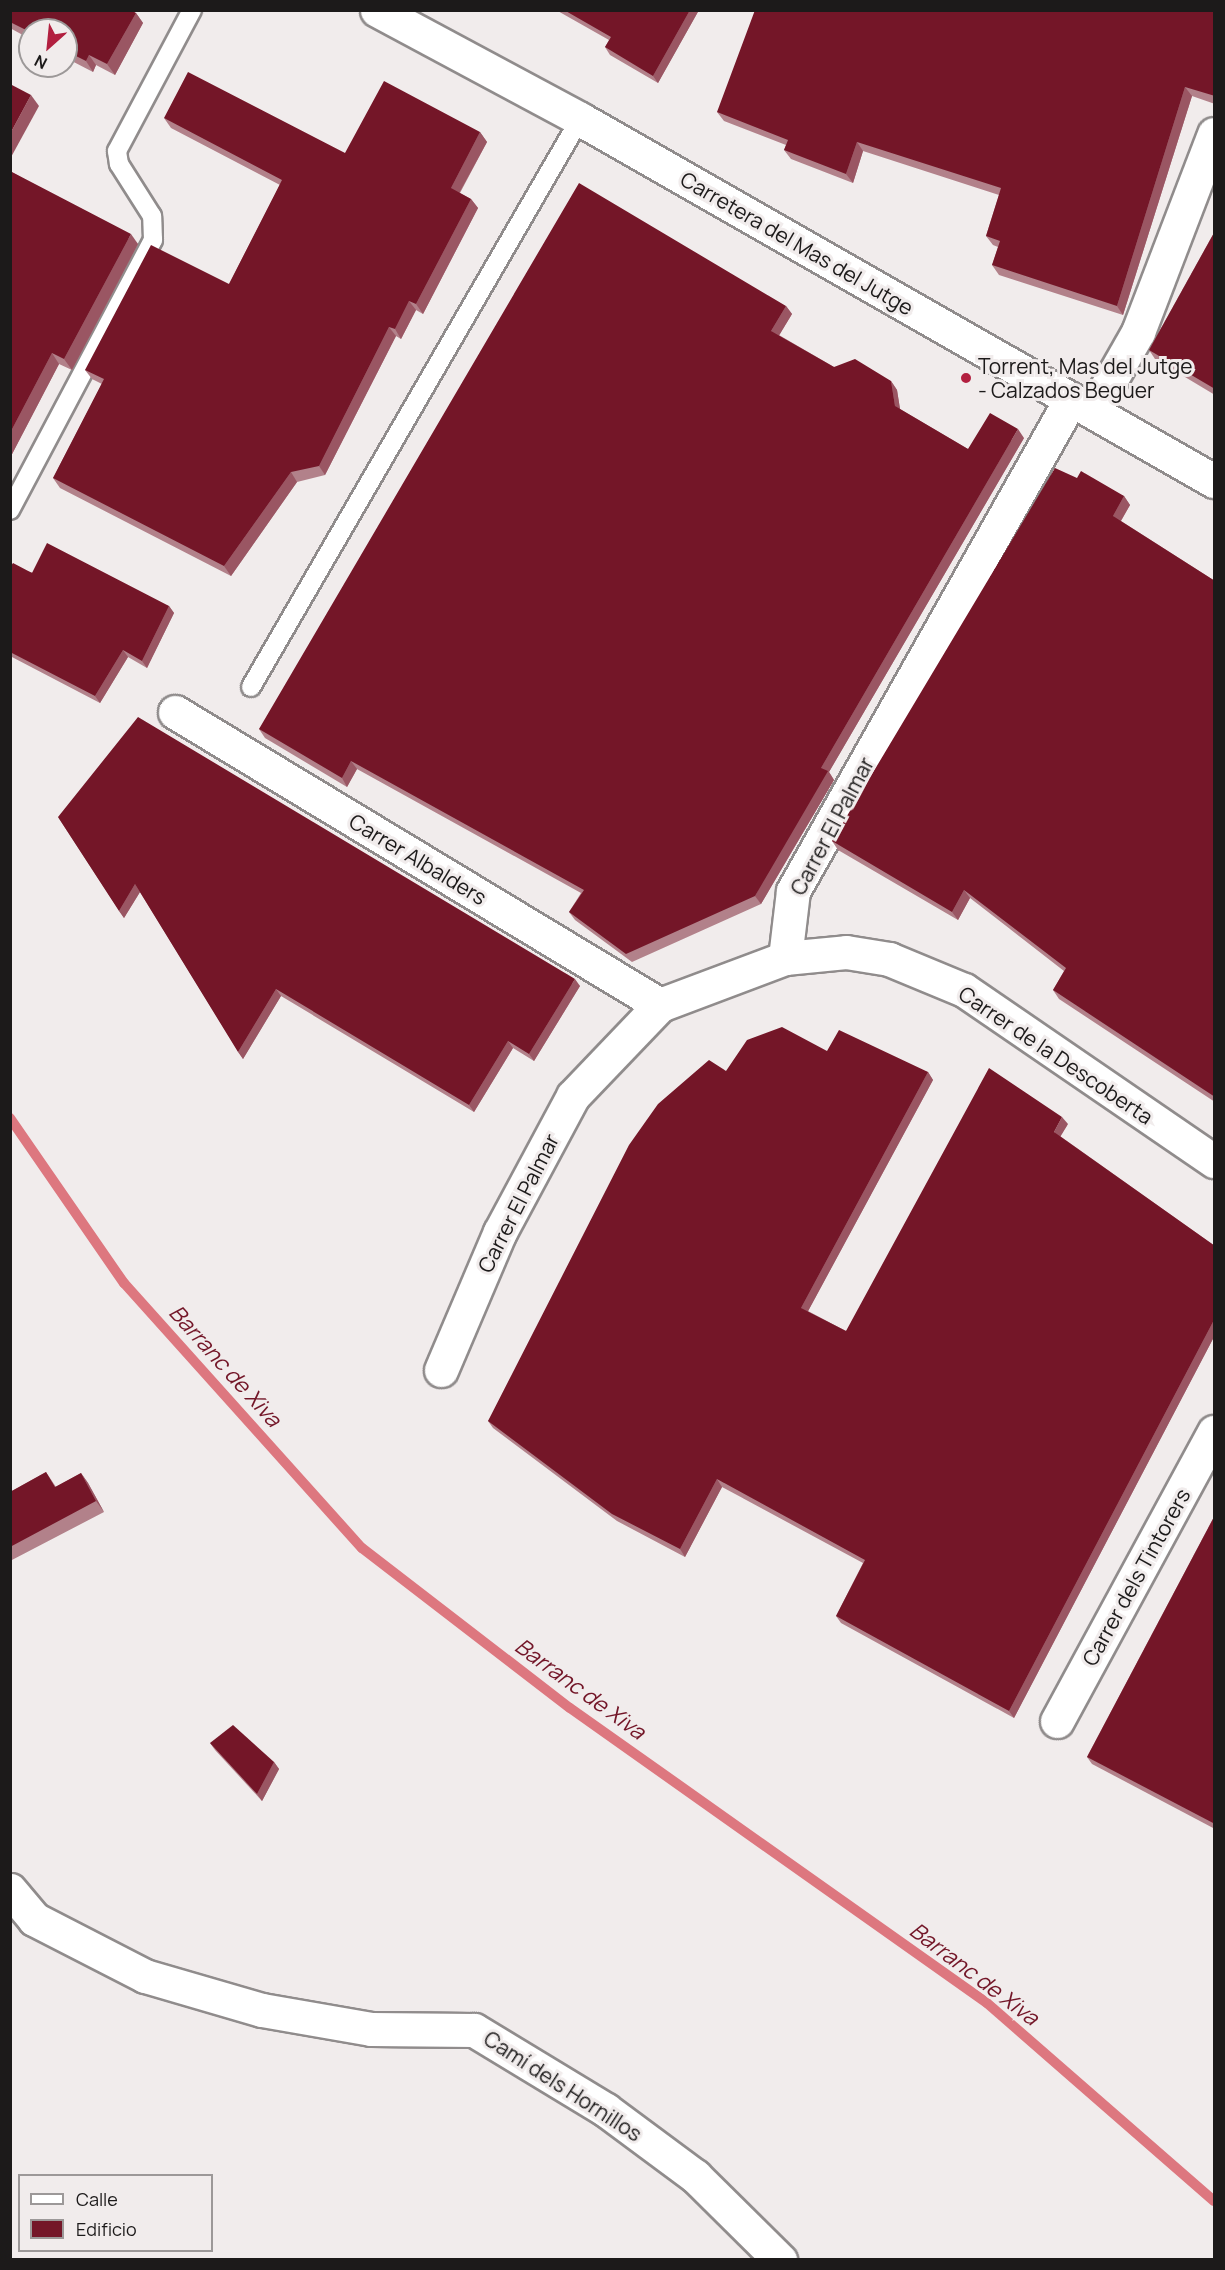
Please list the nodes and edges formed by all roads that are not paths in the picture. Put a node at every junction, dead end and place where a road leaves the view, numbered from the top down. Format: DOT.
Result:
graph roads {
  1 [pos="192,10"];
  2 [pos="377,10"];
  3 [pos="580,119"];
  4 [pos="1215,134"];
  5 [pos="1082,405"];
  6 [pos="1215,481"];
  7 [pos="10,510"];
  8 [pos="251,687"];
  9 [pos="175,712"];
  10 [pos="785,958"];
  11 [pos="660,1005"];
  12 [pos="1215,1161"];
  13 [pos="441,1370"];
  14 [pos="1215,1432"];
  15 [pos="1057,1721"];
  16 [pos="10,1890"];
  17 [pos="780,2259"];
  1 -- 7 [label="lane"];
  2 -- 3 [label="street, Carretera del Mas del Jutge"];
  3 -- 5 [label="street, Carretera del Mas del Jutge"];
  3 -- 8 [label="lane"];
  4 -- 5 [label="street, Carrer El Palmar"];
  5 -- 6 [label="street, Carretera del Mas del Jutge"];
  5 -- 10 [label="street, Carrer El Palmar"];
  9 -- 11 [label="street, Carrer Albalders"];
  10 -- 11 [label="street, Carrer El Palmar"];
  10 -- 12 [label="street, Carrer de la Descoberta"];
  11 -- 13 [label="street, Carrer El Palmar"];
  14 -- 15 [label="street, Carrer dels Tintorers"];
  16 -- 17 [label="street, Camí dels Hornillos"];
}
